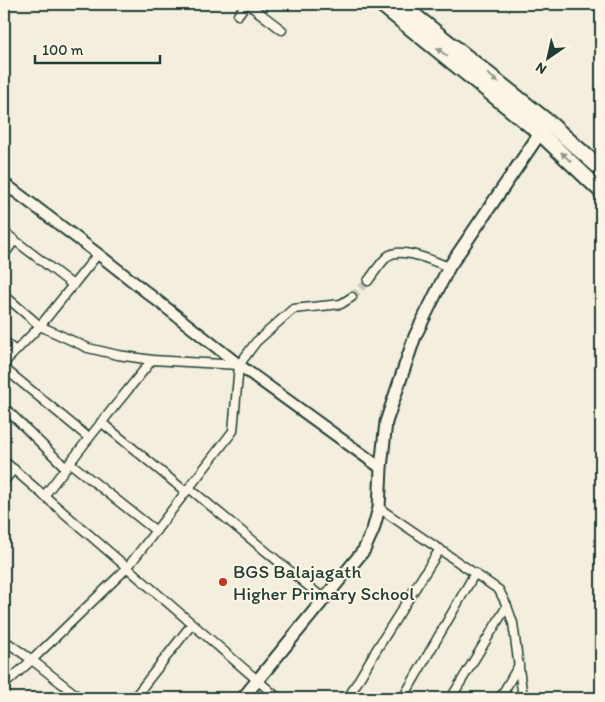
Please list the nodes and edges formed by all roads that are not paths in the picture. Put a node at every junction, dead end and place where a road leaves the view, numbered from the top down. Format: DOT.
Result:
graph roads {
  1 [pos="247,4"];
  2 [pos="381,4"];
  3 [pos="400,4"];
  4 [pos="238,15"];
  5 [pos="282,30"];
  6 [pos="544,127"];
  7 [pos="601,169"];
  8 [pos="7,186"];
  9 [pos="601,191"];
  10 [pos="4,197"];
  11 [pos="4,232"];
  12 [pos="14,241"];
  13 [pos="98,254"];
  14 [pos="4,255"];
  15 [pos="450,267"];
  16 [pos="368,281"];
  17 [pos="72,286"];
  18 [pos="4,295"];
  19 [pos="352,297"];
  20 [pos="40,326"];
  21 [pos="4,341"];
  22 [pos="16,351"];
  23 [pos="152,360"];
  24 [pos="4,363"];
  25 [pos="239,365"];
  26 [pos="4,368"];
  27 [pos="4,407"];
  28 [pos="101,422"];
  29 [pos="88,438"];
  30 [pos="4,461"];
  31 [pos="68,465"];
  32 [pos="381,468"];
  33 [pos="14,470"];
  34 [pos="4,481"];
  35 [pos="188,490"];
  36 [pos="44,496"];
  37 [pos="379,508"];
  38 [pos="156,531"];
  39 [pos="440,549"];
  40 [pos="127,568"];
  41 [pos="475,573"];
  42 [pos="324,599"];
  43 [pos="507,606"];
  44 [pos="192,624"];
  45 [pos="4,640"];
  46 [pos="32,660"];
  47 [pos="519,665"];
  48 [pos="257,680"];
  49 [pos="4,684"];
  50 [pos="75,697"];
  51 [pos="134,698"];
  52 [pos="243,698"];
  53 [pos="278,698"];
  54 [pos="348,698"];
  55 [pos="403,698"];
  56 [pos="451,698"];
  57 [pos="500,698"];
  58 [pos="523,698"];
  1 -- 4 [label="street"];
  1 -- 5 [label="street"];
  6 -- 2 [label="highway, one-way"];
  3 -- 6 [label="highway, one-way"];
  6 -- 7 [label="highway"];
  9 -- 6 [label="highway, one-way"];
  6 -- 15 [label="main road"];
  8 -- 10 [label="street"];
  8 -- 13 [label="street"];
  11 -- 12 [label="street"];
  12 -- 14 [label="street"];
  12 -- 17 [label="street"];
  13 -- 17 [label="street"];
  13 -- 25 [label="street"];
  15 -- 16 [label="street"];
  15 -- 32 [label="main road"];
  17 -- 20 [label="street"];
  18 -- 20 [label="street"];
  19 -- 25 [label="street"];
  20 -- 22 [label="street"];
  20 -- 23 [label="street"];
  21 -- 22 [label="street"];
  22 -- 24 [label="street"];
  23 -- 25 [label="street"];
  23 -- 28 [label="street"];
  25 -- 32 [label="street"];
  25 -- 35 [label="street"];
  26 -- 29 [label="street"];
  27 -- 31 [label="street"];
  28 -- 29 [label="street"];
  28 -- 35 [label="street"];
  29 -- 31 [label="street"];
  30 -- 33 [label="street"];
  31 -- 36 [label="street"];
  31 -- 38 [label="street"];
  32 -- 37 [label="main road"];
  33 -- 34 [label="street"];
  33 -- 36 [label="street"];
  35 -- 38 [label="street"];
  35 -- 42 [label="street"];
  36 -- 40 [label="street"];
  37 -- 39 [label="street"];
  37 -- 42 [label="main road"];
  38 -- 40 [label="street"];
  39 -- 41 [label="street"];
  39 -- 54 [label="street"];
  40 -- 44 [label="street"];
  40 -- 46 [label="street"];
  41 -- 43 [label="street"];
  41 -- 55 [label="street"];
  42 -- 48 [label="main road"];
  43 -- 47 [label="street"];
  43 -- 56 [label="street"];
  44 -- 48 [label="street"];
  44 -- 51 [label="street"];
  45 -- 46 [label="street"];
  46 -- 49 [label="street"];
  46 -- 50 [label="street"];
  47 -- 57 [label="street"];
  47 -- 58 [label="street"];
  48 -- 52 [label="main road"];
  48 -- 53 [label="street"];
}
